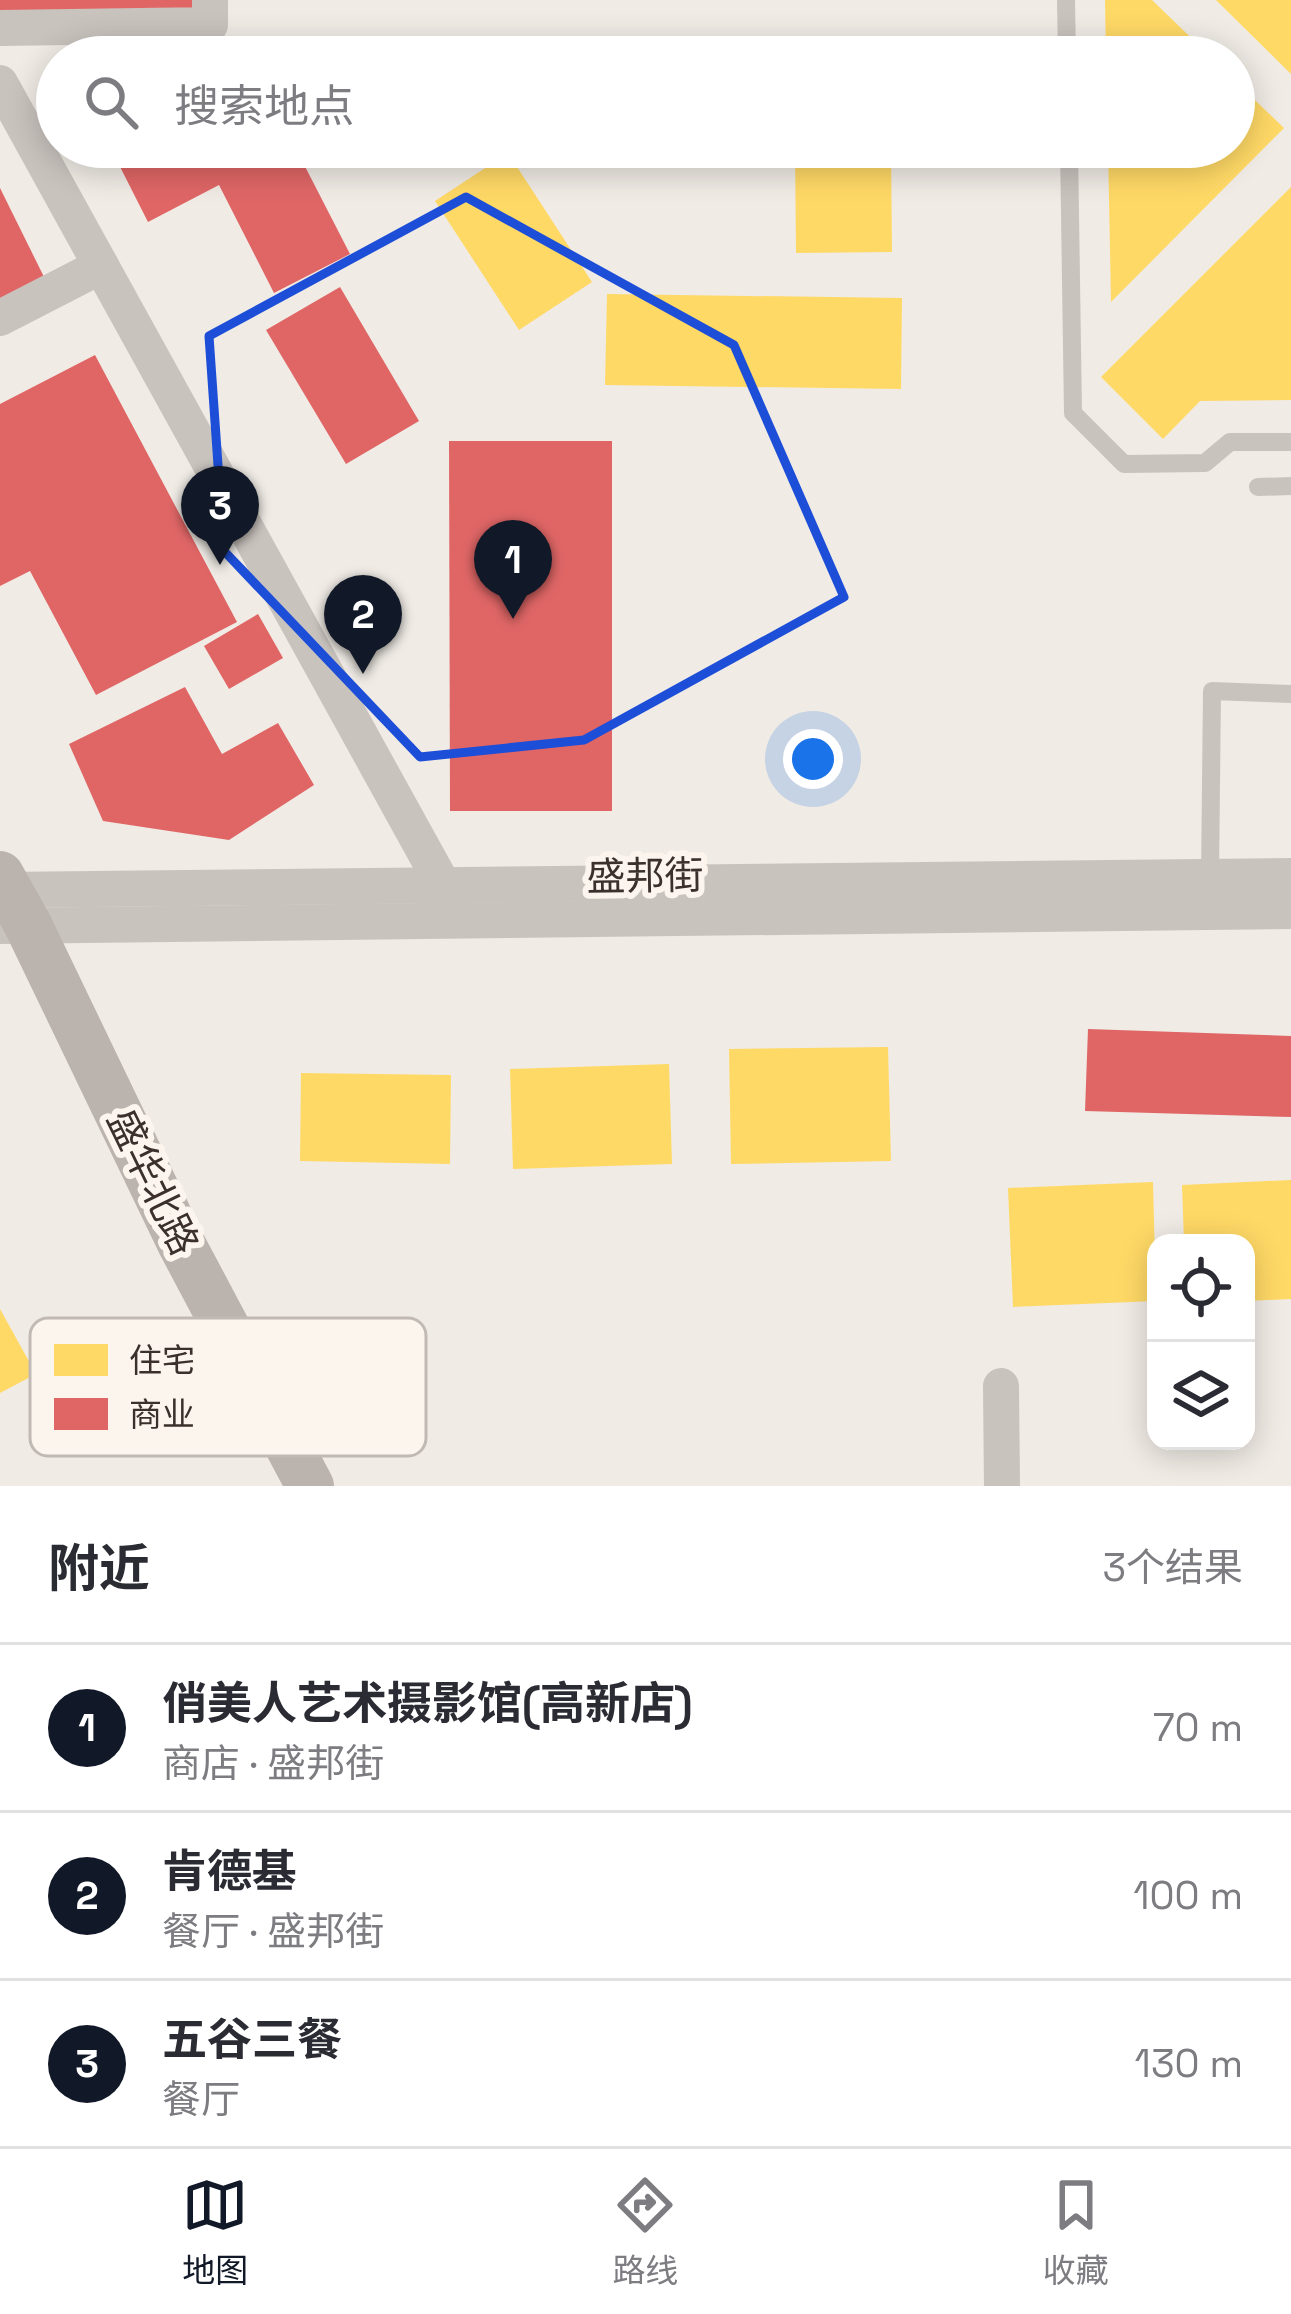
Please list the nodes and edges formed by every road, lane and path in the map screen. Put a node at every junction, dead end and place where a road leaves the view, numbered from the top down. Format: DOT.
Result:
graph roads {
  1 [pos="210,0"];
  2 [pos="1066,0"];
  3 [pos="0,28"];
  4 [pos="1067,36"];
  5 [pos="0,83"];
  6 [pos="36,148"];
  7 [pos="47,168"];
  8 [pos="1069,168"];
  9 [pos="101,266"];
  10 [pos="0,318"];
  11 [pos="1291,442"];
  12 [pos="1291,486"];
  13 [pos="1258,487"];
  14 [pos="1291,694"];
  15 [pos="1291,876"];
  16 [pos="1210,877"];
  17 [pos="443,885"];
  18 [pos="7,901"];
  19 [pos="1291,911"];
  20 [pos="221,1318"];
  21 [pos="1001,1386"];
  22 [pos="294,1456"];
  23 [pos="310,1486"];
  24 [pos="1002,1486"];
  1 -- 3 [label="street"];
  2 -- 4 [label="lane"];
  5 -- 6 [label="street"];
  7 -- 9 [label="street"];
  8 -- 11 [label="lane"];
  9 -- 10 [label="street"];
  9 -- 17 [label="street"];
  12 -- 13 [label="lane"];
  14 -- 16 [label="lane"];
  15 -- 16 [label="street, 盛邦街"];
  16 -- 17 [label="street, 盛邦街"];
  17 -- 18 [label="street, 盛邦街"];
  18 -- 19 [label="street, 盛邦街"];
  18 -- 20 [label="street, 盛华北路"];
  21 -- 24 [label="street"];
  22 -- 23 [label="street, 盛华北路"];
}
